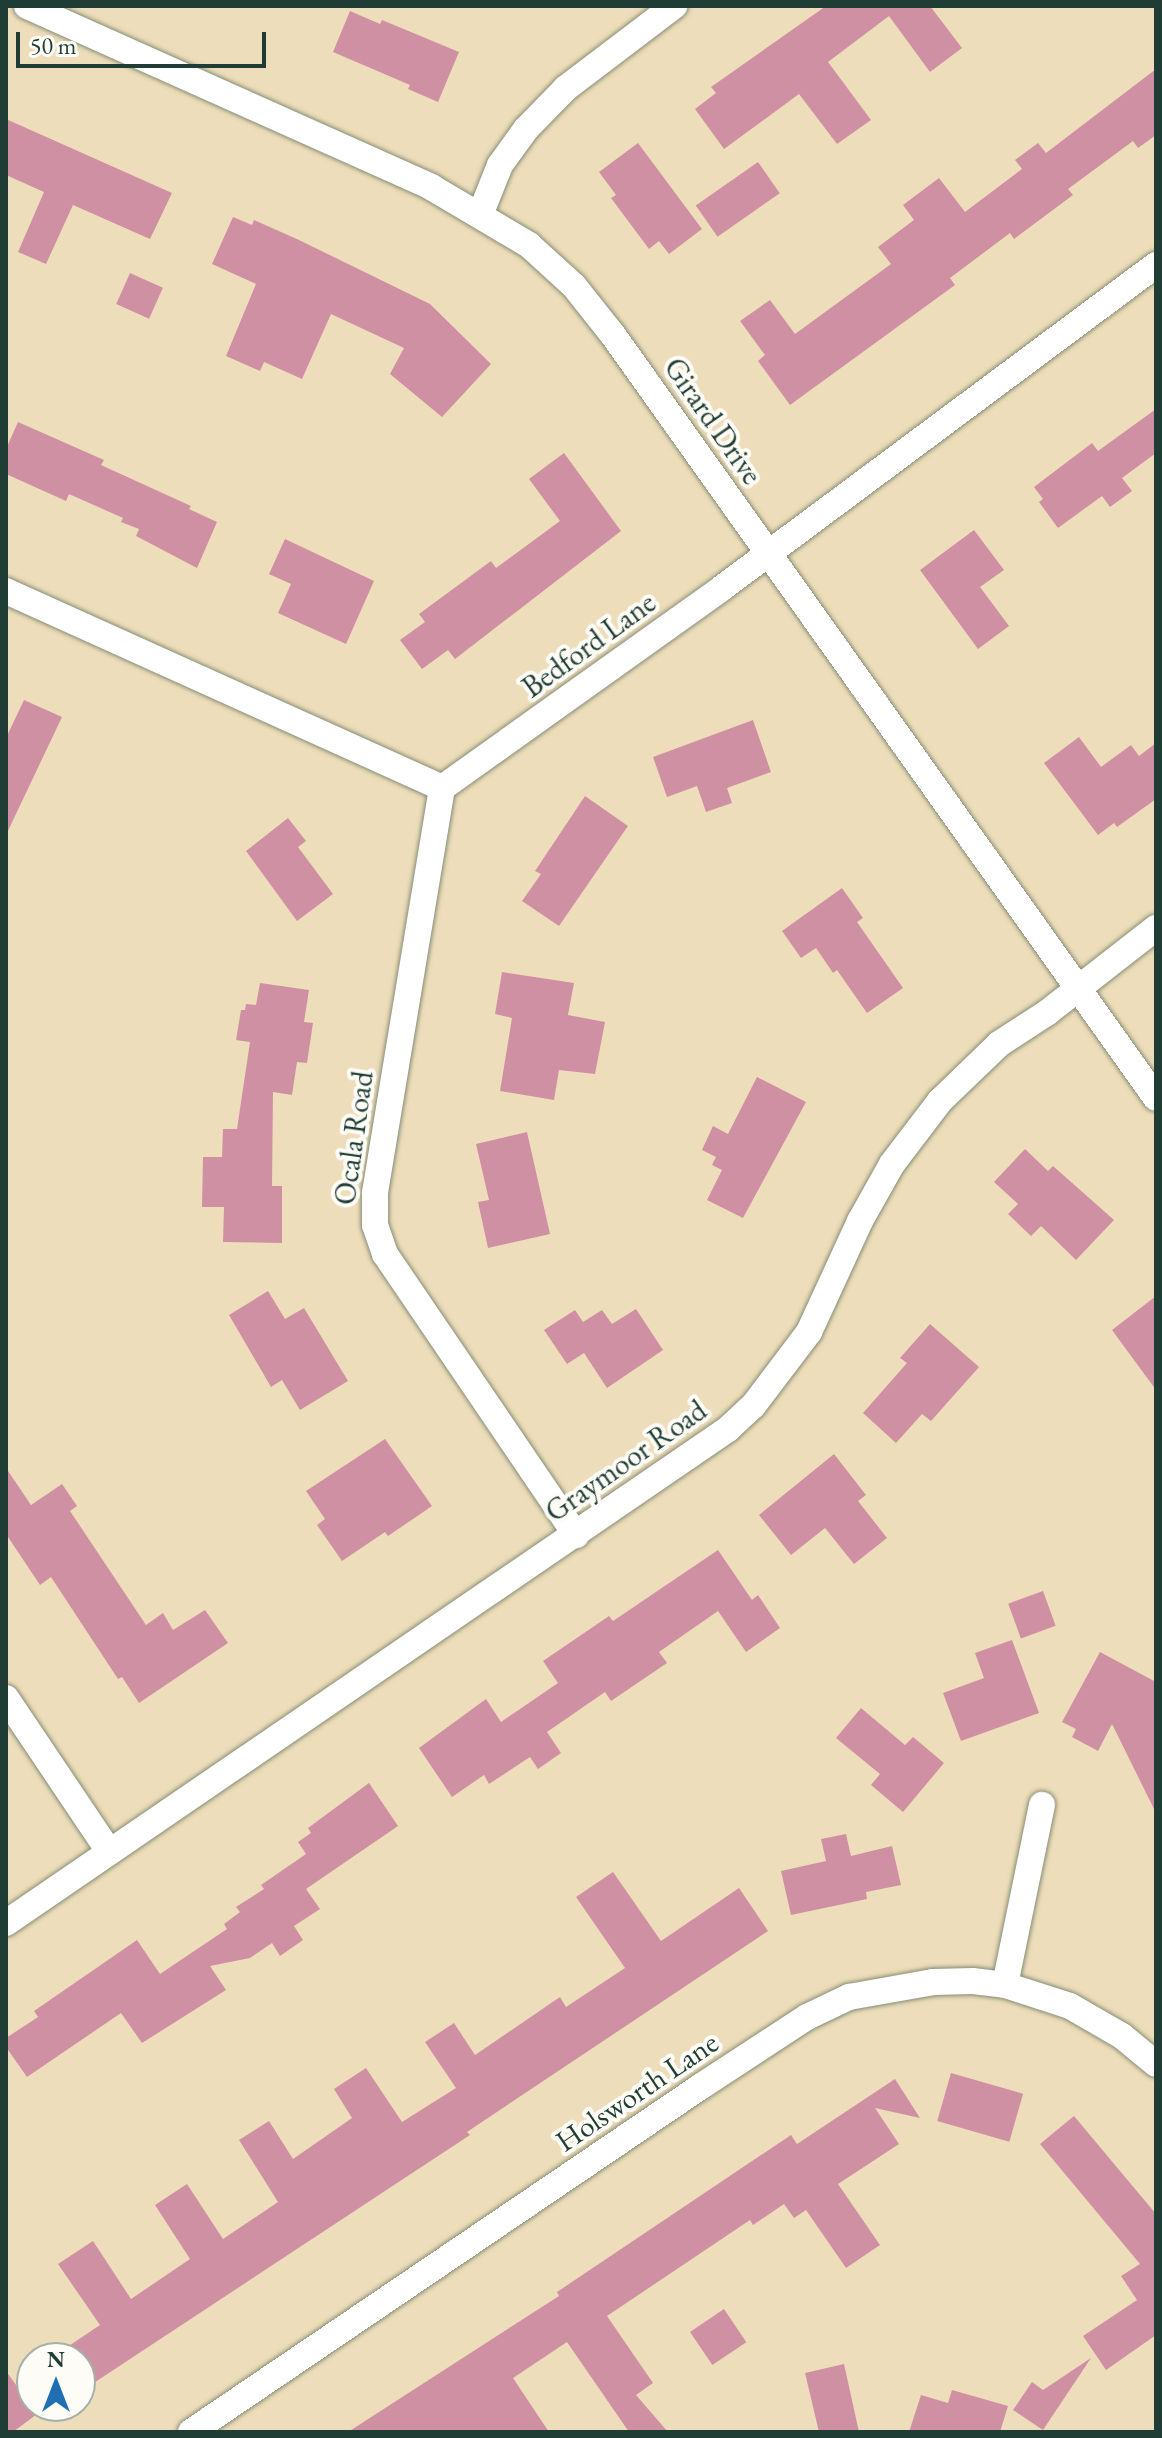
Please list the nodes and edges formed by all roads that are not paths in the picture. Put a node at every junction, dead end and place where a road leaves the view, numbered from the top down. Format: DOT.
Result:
graph roads {
  1 [pos="27,6"];
  2 [pos="674,6"];
  3 [pos="480,215"];
  4 [pos="1156,265"];
  5 [pos="767,553"];
  6 [pos="6,591"];
  7 [pos="442,788"];
  8 [pos="1156,928"];
  9 [pos="1077,988"];
  10 [pos="1156,1098"];
  11 [pos="576,1535"];
  12 [pos="6,1698"];
  13 [pos="1042,1805"];
  14 [pos="109,1851"];
  15 [pos="6,1923"];
  16 [pos="1005,1985"];
  17 [pos="1156,2064"];
  18 [pos="191,2432"];
  1 -- 3 [label="street, Girard Drive"];
  2 -- 3 [label="street"];
  3 -- 5 [label="street, Girard Drive"];
  4 -- 5 [label="street, Bedford Lane"];
  5 -- 7 [label="street, Bedford Lane"];
  5 -- 9 [label="street, Girard Drive"];
  6 -- 7 [label="street"];
  7 -- 11 [label="street, Ocala Road"];
  8 -- 9 [label="street, Graymoor Road"];
  9 -- 10 [label="street, Girard Drive"];
  9 -- 11 [label="street, Graymoor Road"];
  11 -- 14 [label="street, Graymoor Road"];
  12 -- 14 [label="street"];
  13 -- 16 [label="street"];
  14 -- 15 [label="street, Graymoor Road"];
  16 -- 17 [label="street, Holsworth Lane"];
  16 -- 18 [label="street, Holsworth Lane"];
}
